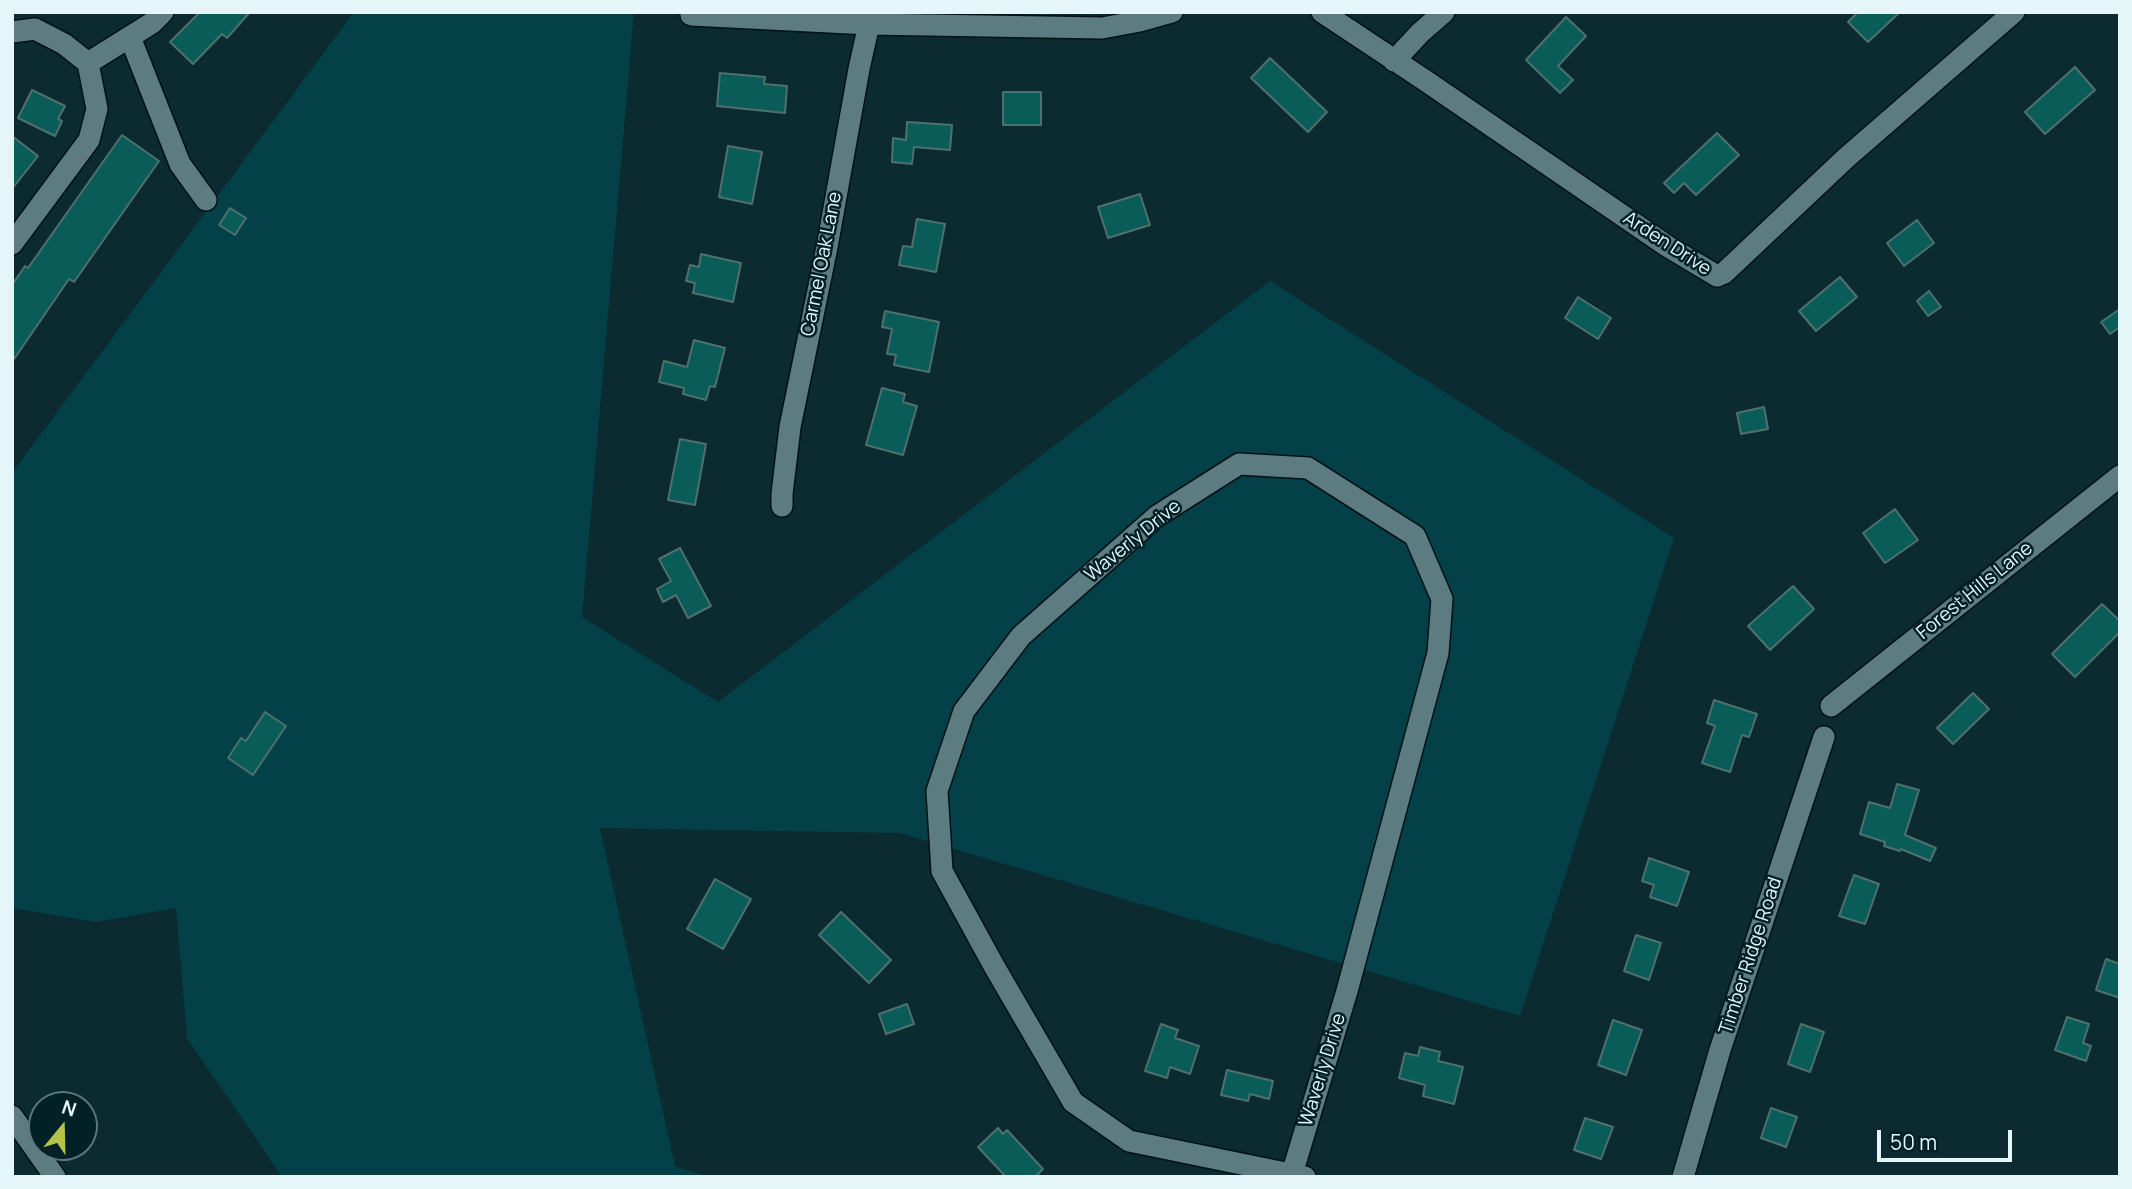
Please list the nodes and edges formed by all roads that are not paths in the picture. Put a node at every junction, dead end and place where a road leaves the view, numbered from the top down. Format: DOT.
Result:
graph roads {
  1 [pos="163,12"];
  2 [pos="1172,12"];
  3 [pos="1322,12"];
  4 [pos="1444,12"];
  5 [pos="2014,12"];
  6 [pos="691,15"];
  7 [pos="869,23"];
  8 [pos="12,32"];
  9 [pos="130,37"];
  10 [pos="1394,61"];
  11 [pos="88,64"];
  12 [pos="206,200"];
  13 [pos="12,244"];
  14 [pos="2120,476"];
  15 [pos="782,506"];
  16 [pos="1831,706"];
  17 [pos="1824,737"];
  18 [pos="12,1116"];
  19 [pos="1299,1175"];
  20 [pos="55,1177"];
  21 [pos="1683,1177"];
  1 -- 9 [label="street"];
  2 -- 7 [label="street"];
  3 -- 10 [label="street, Arden Drive"];
  4 -- 10 [label="street"];
  5 -- 10 [label="street, Arden Drive"];
  6 -- 7 [label="street"];
  7 -- 15 [label="street, Carmel Oak Lane"];
  8 -- 11 [label="street"];
  9 -- 11 [label="street"];
  9 -- 12 [label="street"];
  11 -- 13 [label="street"];
  14 -- 16 [label="street, Forest Hills Lane"];
  17 -- 21 [label="street, Timber Ridge Road"];
  18 -- 20 [label="street"];
  19 -- 19 [label="street, Waverly Drive"];
}
